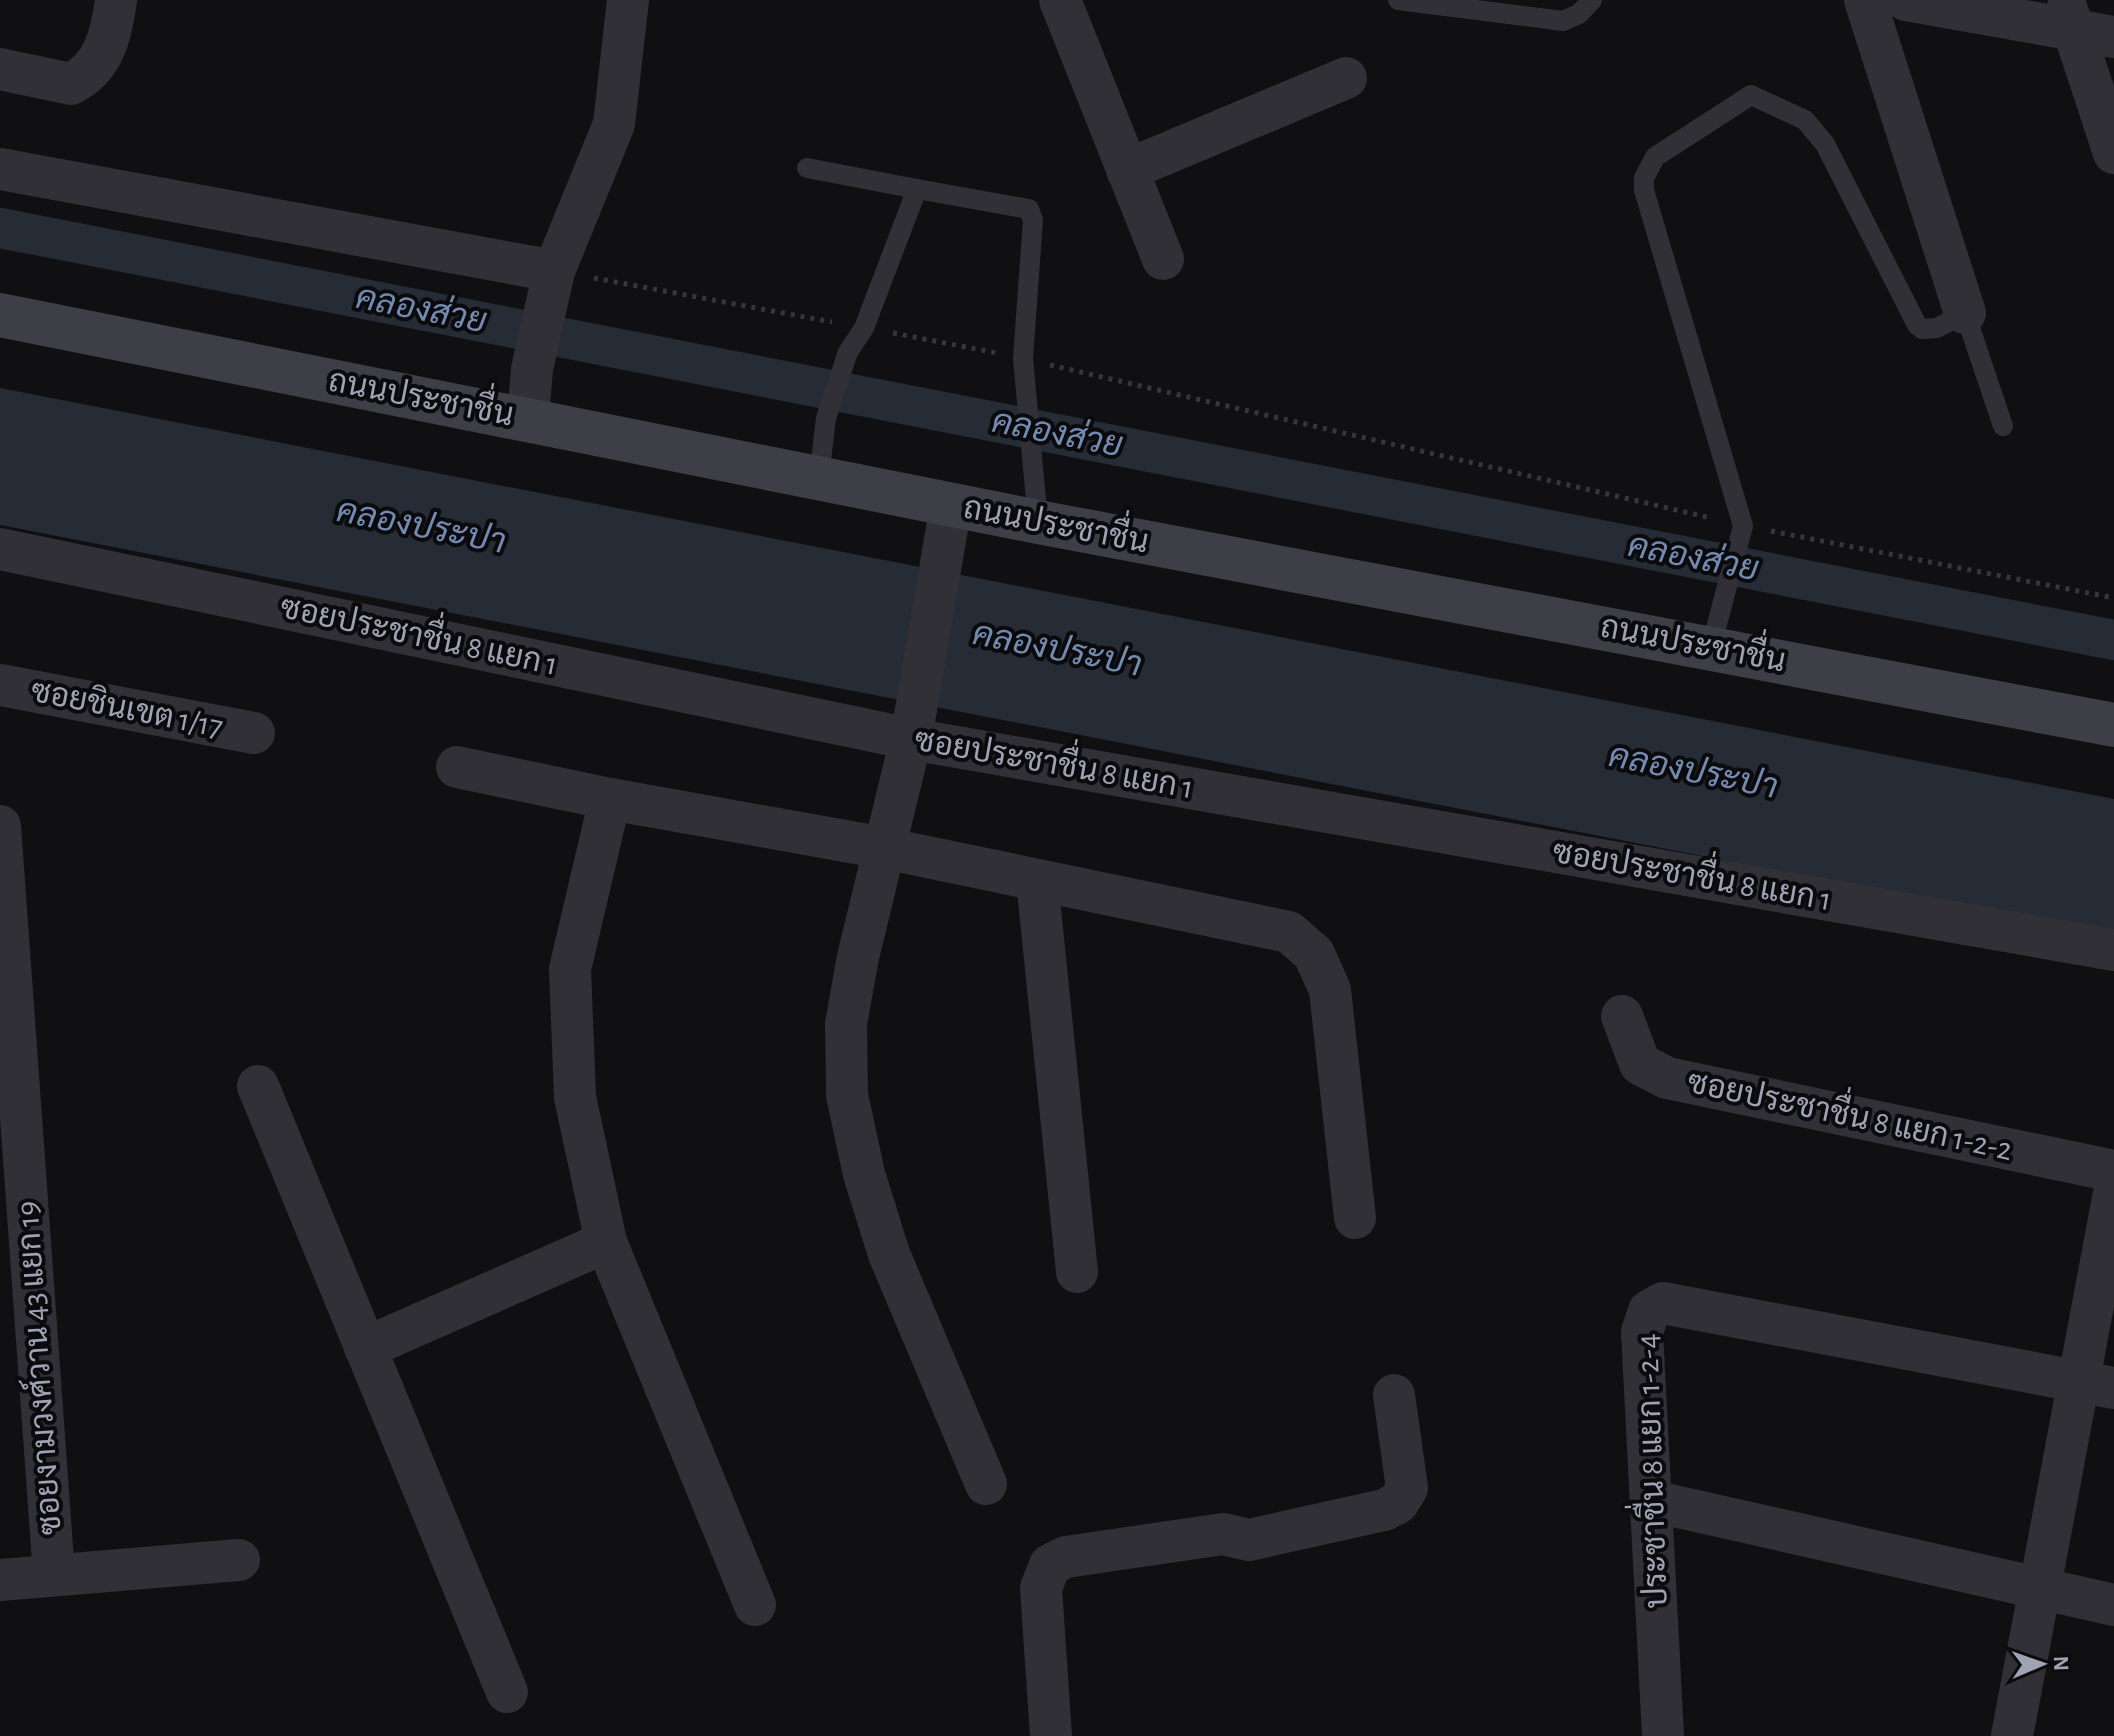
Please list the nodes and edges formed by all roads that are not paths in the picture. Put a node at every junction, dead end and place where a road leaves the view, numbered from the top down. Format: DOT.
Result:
graph roads {
  1 [pos="116,0"];
  2 [pos="628,0"];
  3 [pos="1060,0"];
  4 [pos="1398,0"];
  5 [pos="1592,0"];
  6 [pos="1865,0"];
  7 [pos="1906,0"];
  8 [pos="2084,23"];
  9 [pos="0,69"];
  10 [pos="1346,78"];
  11 [pos="2114,153"];
  12 [pos="807,168"];
  13 [pos="0,169"];
  14 [pos="1127,170"];
  15 [pos="917,189"];
  16 [pos="1163,259"];
  17 [pos="551,282"];
  18 [pos="1965,313"];
  19 [pos="0,315"];
  20 [pos="528,419"];
  21 [pos="2003,426"];
  22 [pos="819,477"];
  23 [pos="951,505"];
  24 [pos="1038,522"];
  25 [pos="0,549"];
  26 [pos="1711,647"];
  27 [pos="0,685"];
  28 [pos="914,725"];
  29 [pos="2114,725"];
  30 [pos="254,733"];
  31 [pos="457,767"];
  32 [pos="610,799"];
  33 [pos="0,826"];
  34 [pos="884,848"];
  35 [pos="1037,880"];
  36 [pos="2114,950"];
  37 [pos="1622,1016"];
  38 [pos="258,1086"];
  39 [pos="2114,1171"];
  40 [pos="2114,1193"];
  41 [pos="1355,1218"];
  42 [pos="606,1242"];
  43 [pos="1077,1272"];
  44 [pos="365,1348"];
  45 [pos="2097,1384"];
  46 [pos="1394,1395"];
  47 [pos="986,1484"];
  48 [pos="1652,1501"];
  49 [pos="239,1560"];
  50 [pos="54,1575"];
  51 [pos="0,1580"];
  52 [pos="2038,1588"];
  53 [pos="755,1605"];
  54 [pos="2114,1605"];
  55 [pos="507,1692"];
  56 [pos="1051,1736"];
  57 [pos="1663,1736"];
  58 [pos="2012,1736"];
  1 -- 9 [label="street"];
  2 -- 17 [label="street"];
  3 -- 14 [label="street"];
  4 -- 5 [label="lane"];
  6 -- 18 [label="street"];
  7 -- 8 [label="street"];
  8 -- 11 [label="street"];
  10 -- 14 [label="street"];
  12 -- 15 [label="lane"];
  13 -- 17 [label="street"];
  14 -- 16 [label="street"];
  15 -- 22 [label="lane"];
  15 -- 24 [label="lane"];
  17 -- 20 [label="street"];
  18 -- 21 [label="lane"];
  18 -- 26 [label="lane"];
  19 -- 20 [label="main road, ถนนประชาชื่น"];
  20 -- 22 [label="main road, ถนนประชาชื่น"];
  22 -- 23 [label="main road, ถนนประชาชื่น"];
  23 -- 24 [label="main road, ถนนประชาชื่น"];
  23 -- 28 [label="street"];
  24 -- 26 [label="main road, ถนนประชาชื่น"];
  25 -- 28 [label="street, ซอยประชาชื่น 8 แยก 1"];
  26 -- 29 [label="main road, ถนนประชาชื่น"];
  27 -- 30 [label="street, ซอยชินเขต 1/17"];
  28 -- 34 [label="street"];
  28 -- 36 [label="street, ซอยประชาชื่น 8 แยก 1"];
  31 -- 32 [label="street"];
  32 -- 34 [label="street"];
  32 -- 42 [label="street"];
  33 -- 50 [label="street, ซอยงามวงศ์วาน 43 แยก 19"];
  34 -- 35 [label="street"];
  34 -- 47 [label="street"];
  35 -- 41 [label="street"];
  35 -- 43 [label="street"];
  37 -- 39 [label="street, ซอยประชาชื่น 8 แยก 1-2-2"];
  38 -- 44 [label="street"];
  40 -- 45 [label="street"];
  42 -- 44 [label="street"];
  42 -- 53 [label="street"];
  44 -- 55 [label="street"];
  45 -- 48 [label="street, ประชาชื่น 8 แยก 1-2-4"];
  45 -- 52 [label="street"];
  46 -- 56 [label="street"];
  48 -- 52 [label="street"];
  48 -- 57 [label="street, ประชาชื่น 8 แยก 1-2-4"];
  49 -- 50 [label="street"];
  50 -- 51 [label="street"];
  52 -- 54 [label="street"];
  52 -- 58 [label="street"];
}
